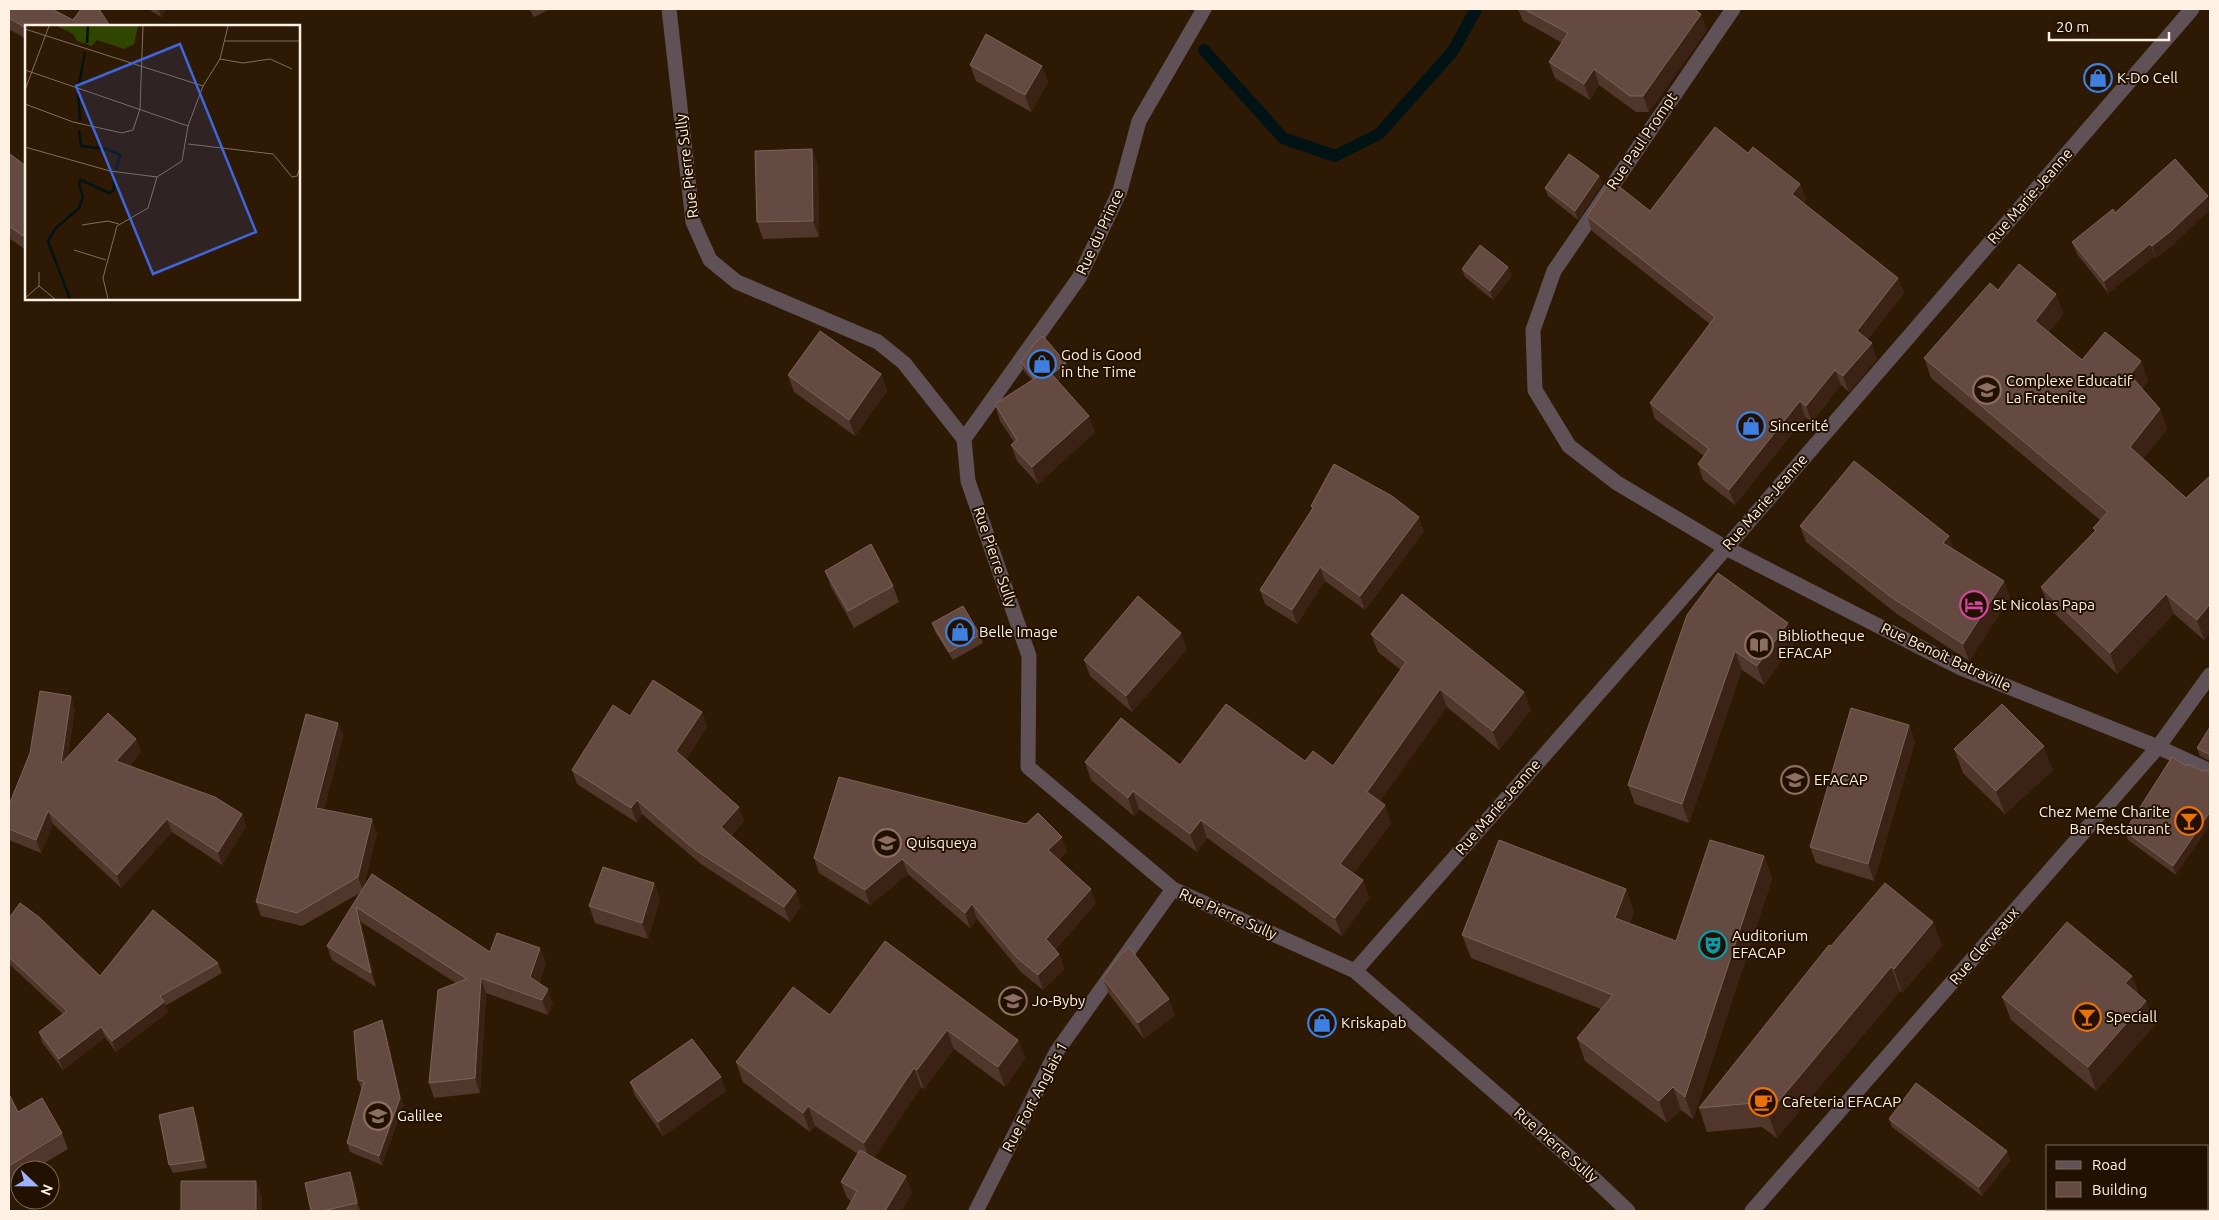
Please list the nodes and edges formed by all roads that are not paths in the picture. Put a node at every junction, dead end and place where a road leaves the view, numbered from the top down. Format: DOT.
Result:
graph roads {
  1 [pos="668,9"];
  2 [pos="1204,9"];
  3 [pos="1733,9"];
  4 [pos="2192,9"];
  5 [pos="1535,390"];
  6 [pos="964,439"];
  7 [pos="1726,548"];
  8 [pos="2210,675"];
  9 [pos="2158,747"];
  10 [pos="2210,770"];
  11 [pos="1173,890"];
  12 [pos="1355,971"];
  13 [pos="976,1211"];
  14 [pos="1628,1211"];
  15 [pos="1752,1211"];
  1 -- 6 [label="street, Rue Pierre Sully"];
  2 -- 6 [label="street, Rue du Prince"];
  3 -- 5 [label="street, Rue Paul Prompt"];
  4 -- 7 [label="street, Rue Marie-Jeanne"];
  5 -- 7 [label="street, Rue Benoît Batraville"];
  6 -- 11 [label="street, Rue Pierre Sully"];
  7 -- 9 [label="street, Rue Benoît Batraville"];
  7 -- 12 [label="street, Rue Marie-Jeanne"];
  8 -- 9 [label="street, Rue Clerveaux"];
  9 -- 10 [label="street, Rue Benoît Batraville"];
  9 -- 15 [label="street, Rue Clerveaux"];
  11 -- 12 [label="street, Rue Pierre Sully"];
  11 -- 13 [label="street, Rue Fort Anglais 1"];
  12 -- 14 [label="street, Rue Pierre Sully"];
}
